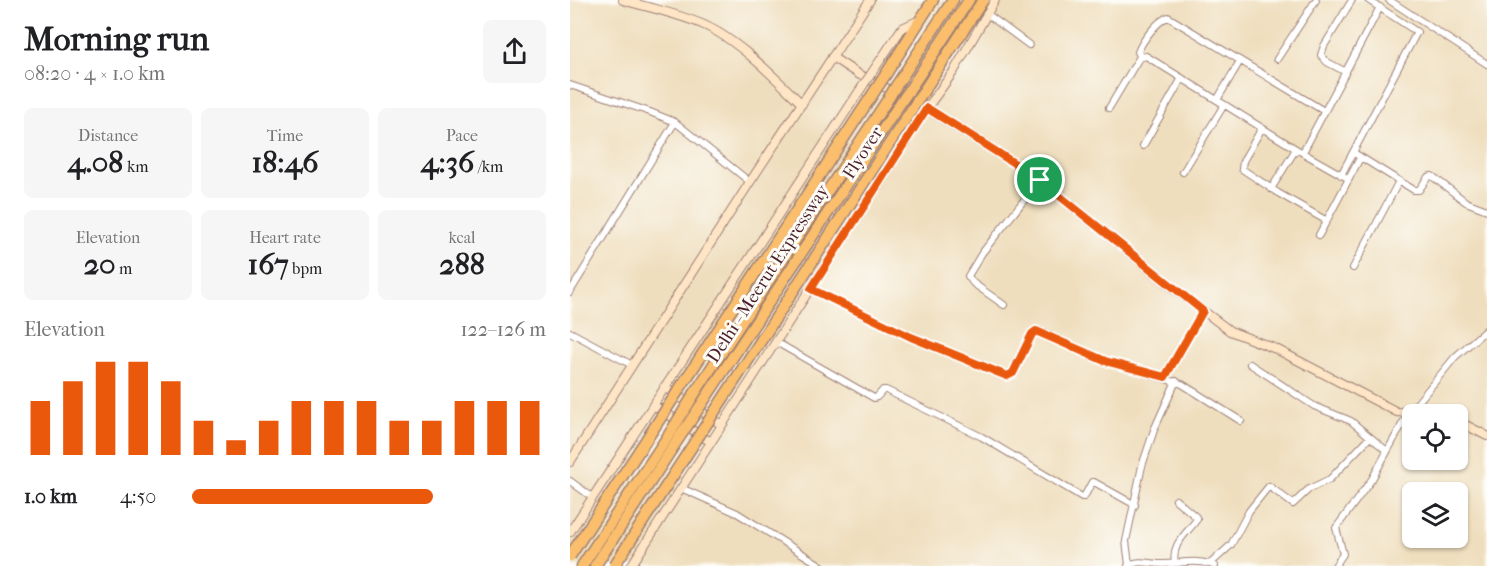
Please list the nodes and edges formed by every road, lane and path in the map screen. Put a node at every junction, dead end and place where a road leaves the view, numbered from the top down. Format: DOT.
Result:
graph roads {
  1 [pos="623,0"];
  2 [pos="870,0"];
  3 [pos="933,0"];
  4 [pos="953,0"];
  5 [pos="969,0"];
  6 [pos="983,0"];
  7 [pos="995,0"];
  8 [pos="1316,0"];
  9 [pos="1352,0"];
  10 [pos="1368,0"];
  11 [pos="1389,0"];
  12 [pos="1380,7"];
  13 [pos="987,14"];
  14 [pos="920,20"];
  15 [pos="1029,45"];
  16 [pos="832,57"];
  17 [pos="1141,57"];
  18 [pos="1277,59"];
  19 [pos="1240,62"];
  20 [pos="1487,64"];
  21 [pos="1346,72"];
  22 [pos="1182,78"];
  23 [pos="572,86"];
  24 [pos="570,93"];
  25 [pos="1217,100"];
  26 [pos="802,104"];
  27 [pos="1224,105"];
  28 [pos="927,108"];
  29 [pos="1109,108"];
  30 [pos="1324,111"];
  31 [pos="675,122"];
  32 [pos="1262,128"];
  33 [pos="1143,146"];
  34 [pos="1296,149"];
  35 [pos="1303,153"];
  36 [pos="1354,153"];
  37 [pos="1360,158"];
  38 [pos="1183,172"];
  39 [pos="1341,174"];
  40 [pos="1040,180"];
  41 [pos="1349,180"];
  42 [pos="1399,181"];
  43 [pos="750,182"];
  44 [pos="1271,189"];
  45 [pos="1487,210"];
  46 [pos="1327,222"];
  47 [pos="1320,236"];
  48 [pos="1353,268"];
  49 [pos="811,289"];
  50 [pos="570,292"];
  51 [pos="1004,305"];
  52 [pos="1203,311"];
  53 [pos="1487,329"];
  54 [pos="570,332"];
  55 [pos="776,342"];
  56 [pos="1250,364"];
  57 [pos="632,365"];
  58 [pos="1165,377"];
  59 [pos="1176,381"];
  60 [pos="664,387"];
  61 [pos="1416,404"];
  62 [pos="653,405"];
  63 [pos="1402,413"];
  64 [pos="1241,422"];
  65 [pos="722,425"];
  66 [pos="1402,426"];
  67 [pos="1468,426"];
  68 [pos="676,433"];
  69 [pos="1487,436"];
  70 [pos="1370,437"];
  71 [pos="711,442"];
  72 [pos="1387,451"];
  73 [pos="570,462"];
  74 [pos="570,482"];
  75 [pos="681,488"];
  76 [pos="592,497"];
  77 [pos="1176,500"];
  78 [pos="1135,505"];
  79 [pos="570,532"];
  80 [pos="570,556"];
  81 [pos="1175,563"];
  82 [pos="1128,565"];
  83 [pos="1213,565"];
  84 [pos="582,566"];
  85 [pos="595,566"];
  86 [pos="614,566"];
  87 [pos="631,566"];
  88 [pos="822,566"];
  89 [pos="1335,566"];
  1 -- 26 [label="street"];
  2 -- 16 [label="street"];
  3 -- 14 [label="highway, Flyover"];
  4 -- 68 [label="highway, Delhi - Meerut Expressway, bridge"];
  5 -- 68 [label="highway, Delhi - Meerut Expressway, bridge"];
  6 -- 86 [label="highway, Flyover, bridge"];
  7 -- 13 [label="street"];
  8 -- 18 [label="street"];
  9 -- 21 [label="street"];
  10 -- 12 [label="street"];
  11 -- 20 [label="street"];
  12 -- 21 [label="street"];
  12 -- 36 [label="street"];
  13 -- 15 [label="street"];
  13 -- 28 [label="street"];
  14 -- 60 [label="street, bridge"];
  14 -- 80 [label="highway, Flyover, bridge"];
  16 -- 26 [label="street"];
  16 -- 28 [label="street"];
  17 -- 19 [label="street"];
  17 -- 22 [label="street"];
  17 -- 29 [label="street"];
  19 -- 25 [label="street"];
  19 -- 30 [label="street"];
  21 -- 30 [label="street"];
  22 -- 25 [label="street"];
  22 -- 33 [label="street"];
  23 -- 24 [label="street"];
  23 -- 31 [label="street"];
  25 -- 27 [label="street"];
  26 -- 43 [label="street"];
  27 -- 32 [label="street"];
  27 -- 38 [label="street"];
  28 -- 40 [label="street"];
  28 -- 49 [label="street"];
  30 -- 35 [label="street"];
  31 -- 43 [label="street"];
  31 -- 50 [label="street"];
  32 -- 34 [label="street"];
  32 -- 44 [label="street"];
  34 -- 35 [label="street"];
  34 -- 44 [label="street"];
  35 -- 39 [label="street"];
  36 -- 37 [label="street"];
  36 -- 39 [label="street"];
  37 -- 41 [label="street"];
  37 -- 42 [label="street"];
  39 -- 41 [label="street"];
  40 -- 51 [label="street"];
  40 -- 52 [label="street"];
  41 -- 46 [label="street"];
  42 -- 45 [label="street"];
  42 -- 48 [label="street"];
  43 -- 57 [label="street"];
  44 -- 46 [label="street"];
  46 -- 47 [label="street"];
  49 -- 55 [label="street"];
  49 -- 58 [label="street"];
  52 -- 58 [label="street"];
  52 -- 63 [label="street"];
  53 -- 61 [label="street"];
  54 -- 57 [label="street"];
  55 -- 65 [label="street"];
  55 -- 78 [label="street"];
  56 -- 70 [label="street"];
  57 -- 73 [label="street"];
  58 -- 59 [label="street"];
  59 -- 64 [label="street"];
  59 -- 78 [label="street"];
  60 -- 62 [label="street"];
  60 -- 65 [label="street"];
  62 -- 71 [label="street"];
  62 -- 76 [label="street"];
  65 -- 71 [label="street"];
  66 -- 72 [label="street"];
  67 -- 69 [label="street"];
  68 -- 84 [label="highway, Delhi - Meerut Expressway"];
  68 -- 85 [label="highway, Delhi - Meerut Expressway"];
  70 -- 72 [label="street"];
  70 -- 83 [label="street"];
  71 -- 75 [label="street"];
  72 -- 89 [label="street"];
  74 -- 76 [label="street"];
  75 -- 87 [label="street"];
  75 -- 88 [label="street"];
  76 -- 79 [label="street"];
  77 -- 81 [label="street"];
  78 -- 82 [label="street"];
  81 -- 82 [label="street"];
  81 -- 83 [label="street"];
}
